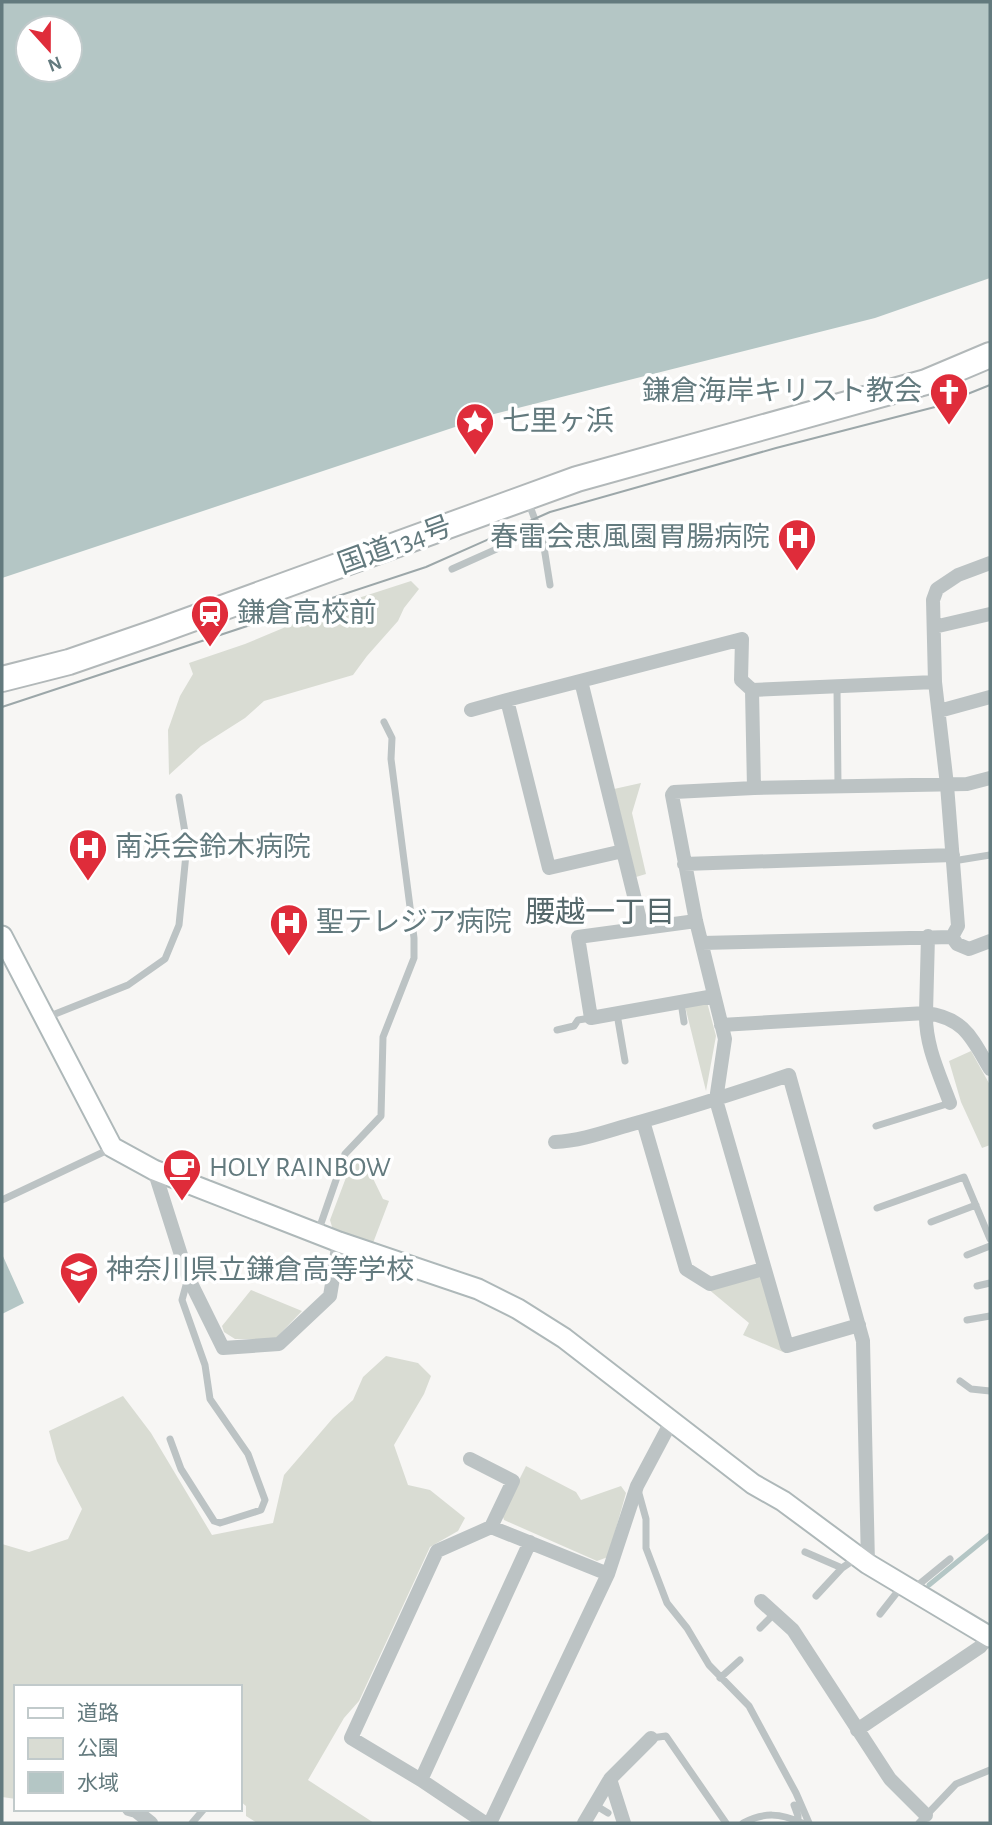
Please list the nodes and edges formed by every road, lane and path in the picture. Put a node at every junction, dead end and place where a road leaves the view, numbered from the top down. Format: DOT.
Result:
graph roads {
  1 [pos="990,355"];
  2 [pos="527,497"];
  3 [pos="539,530"];
  4 [pos="990,563"];
  5 [pos="452,569"];
  6 [pos="550,585"];
  7 [pos="990,614"];
  8 [pos="934,627"];
  9 [pos="2,679"];
  10 [pos="581,681"];
  11 [pos="935,682"];
  12 [pos="837,688"];
  13 [pos="752,690"];
  14 [pos="990,698"];
  15 [pos="507,700"];
  16 [pos="471,710"];
  17 [pos="939,710"];
  18 [pos="384,722"];
  19 [pos="990,778"];
  20 [pos="947,785"];
  21 [pos="838,786"];
  22 [pos="754,788"];
  23 [pos="179,797"];
  24 [pos="623,851"];
  25 [pos="990,855"];
  26 [pos="953,858"];
  27 [pos="684,864"];
  28 [pos="696,921"];
  29 [pos="642,928"];
  30 [pos="928,936"];
  31 [pos="952,937"];
  32 [pos="990,942"];
  33 [pos="702,943"];
  34 [pos="4,948"];
  35 [pos="714,996"];
  36 [pos="681,1002"];
  37 [pos="926,1013"];
  38 [pos="617,1014"];
  39 [pos="45,1018"];
  40 [pos="591,1018"];
  41 [pos="684,1022"];
  42 [pos="721,1025"];
  43 [pos="557,1030"];
  44 [pos="625,1061"];
  45 [pos="990,1069"];
  46 [pos="716,1100"];
  47 [pos="950,1103"];
  48 [pos="643,1121"];
  49 [pos="876,1126"];
  50 [pos="555,1142"];
  51 [pos="112,1147"];
  52 [pos="154,1170"];
  53 [pos="2,1200"];
  54 [pos="976,1205"];
  55 [pos="877,1208"];
  56 [pos="931,1222"];
  57 [pos="317,1233"];
  58 [pos="990,1239"];
  59 [pos="339,1242"];
  60 [pos="990,1246"];
  61 [pos="967,1255"];
  62 [pos="763,1269"];
  63 [pos="188,1277"];
  64 [pos="990,1283"];
  65 [pos="977,1286"];
  66 [pos="990,1316"];
  67 [pos="967,1320"];
  68 [pos="859,1325"];
  69 [pos="960,1381"];
  70 [pos="990,1391"];
  71 [pos="671,1422"];
  72 [pos="170,1439"];
  73 [pos="470,1459"];
  74 [pos="637,1486"];
  75 [pos="491,1527"];
  76 [pos="530,1542"];
  77 [pos="805,1552"];
  78 [pos="950,1559"];
  79 [pos="863,1560"];
  80 [pos="842,1568"];
  81 [pos="608,1574"];
  82 [pos="907,1588"];
  83 [pos="816,1596"];
  84 [pos="761,1601"];
  85 [pos="774,1614"];
  86 [pos="880,1615"];
  87 [pos="760,1628"];
  88 [pos="990,1636"];
  89 [pos="740,1660"];
  90 [pos="720,1678"];
  91 [pos="857,1730"];
  92 [pos="651,1738"];
  93 [pos="990,1770"];
  94 [pos="610,1779"];
  95 [pos="421,1780"];
  96 [pos="595,1805"];
  97 [pos="794,1805"];
  98 [pos="136,1811"];
  99 [pos="608,1813"];
  100 [pos="923,1819"];
  101 [pos="800,1822"];
  102 [pos="151,1823"];
  103 [pos="488,1823"];
  104 [pos="584,1823"];
  105 [pos="624,1823"];
  106 [pos="726,1823"];
  107 [pos="743,1823"];
  108 [pos="809,1823"];
  1 -- 2 [label="highway, 国道134号"];
  2 -- 3 [label="lane"];
  2 -- 9 [label="highway, 国道134号"];
  3 -- 5 [label="lane"];
  3 -- 6 [label="lane"];
  4 -- 8 [label="street"];
  7 -- 8 [label="street"];
  8 -- 11 [label="street"];
  10 -- 13 [label="street"];
  10 -- 15 [label="street"];
  10 -- 24 [label="street"];
  11 -- 12 [label="street"];
  11 -- 17 [label="street"];
  12 -- 13 [label="street"];
  12 -- 21 [label="lane"];
  13 -- 22 [label="street"];
  14 -- 17 [label="street"];
  15 -- 16 [label="street"];
  15 -- 24 [label="street"];
  17 -- 20 [label="street"];
  18 -- 57 [label="lane"];
  19 -- 20 [label="street"];
  20 -- 21 [label="street"];
  20 -- 26 [label="street"];
  21 -- 22 [label="street"];
  22 -- 27 [label="street"];
  23 -- 39 [label="lane"];
  24 -- 29 [label="street"];
  25 -- 26 [label="lane"];
  26 -- 27 [label="street"];
  26 -- 31 [label="street"];
  27 -- 28 [label="street"];
  28 -- 29 [label="street"];
  28 -- 33 [label="street"];
  29 -- 40 [label="street"];
  30 -- 31 [label="street"];
  30 -- 33 [label="street"];
  30 -- 37 [label="street"];
  31 -- 32 [label="street"];
  33 -- 35 [label="street"];
  34 -- 39 [label="street"];
  35 -- 36 [label="street"];
  35 -- 42 [label="street"];
  36 -- 38 [label="street"];
  36 -- 41 [label="lane"];
  37 -- 42 [label="street"];
  37 -- 45 [label="street"];
  37 -- 47 [label="street"];
  38 -- 40 [label="street"];
  38 -- 44 [label="lane"];
  39 -- 51 [label="street"];
  40 -- 43 [label="lane"];
  42 -- 46 [label="street"];
  46 -- 48 [label="street"];
  46 -- 62 [label="street"];
  46 -- 68 [label="street"];
  47 -- 49 [label="lane"];
  48 -- 50 [label="street"];
  48 -- 62 [label="street"];
  51 -- 52 [label="street"];
  51 -- 53 [label="lane"];
  52 -- 57 [label="street"];
  52 -- 63 [label="street"];
  54 -- 55 [label="lane"];
  54 -- 56 [label="lane"];
  54 -- 58 [label="lane"];
  57 -- 59 [label="street"];
  59 -- 63 [label="street"];
  59 -- 71 [label="street"];
  60 -- 61 [label="lane"];
  62 -- 68 [label="street"];
  63 -- 72 [label="lane"];
  64 -- 65 [label="lane"];
  66 -- 67 [label="lane"];
  68 -- 79 [label="street"];
  69 -- 70 [label="lane"];
  71 -- 74 [label="street"];
  71 -- 79 [label="street"];
  73 -- 75 [label="street"];
  74 -- 81 [label="street"];
  74 -- 90 [label="lane"];
  75 -- 76 [label="street"];
  75 -- 95 [label="street"];
  76 -- 81 [label="street"];
  76 -- 95 [label="street"];
  77 -- 80 [label="lane"];
  78 -- 82 [label="lane"];
  79 -- 80 [label="lane"];
  79 -- 82 [label="street"];
  80 -- 83 [label="lane"];
  81 -- 103 [label="street"];
  82 -- 86 [label="lane"];
  82 -- 88 [label="street"];
  84 -- 85 [label="street"];
  85 -- 87 [label="lane"];
  85 -- 91 [label="street"];
  88 -- 91 [label="street"];
  89 -- 90 [label="lane"];
  90 -- 108 [label="lane"];
  91 -- 100 [label="street"];
  92 -- 94 [label="street"];
  92 -- 106 [label="lane"];
  93 -- 100 [label="lane"];
  94 -- 96 [label="street"];
  94 -- 105 [label="street"];
  95 -- 103 [label="street"];
  96 -- 99 [label="lane"];
  96 -- 104 [label="street"];
  97 -- 101 [label="lane"];
  98 -- 102 [label="street"];
  101 -- 107 [label="lane"];
}
